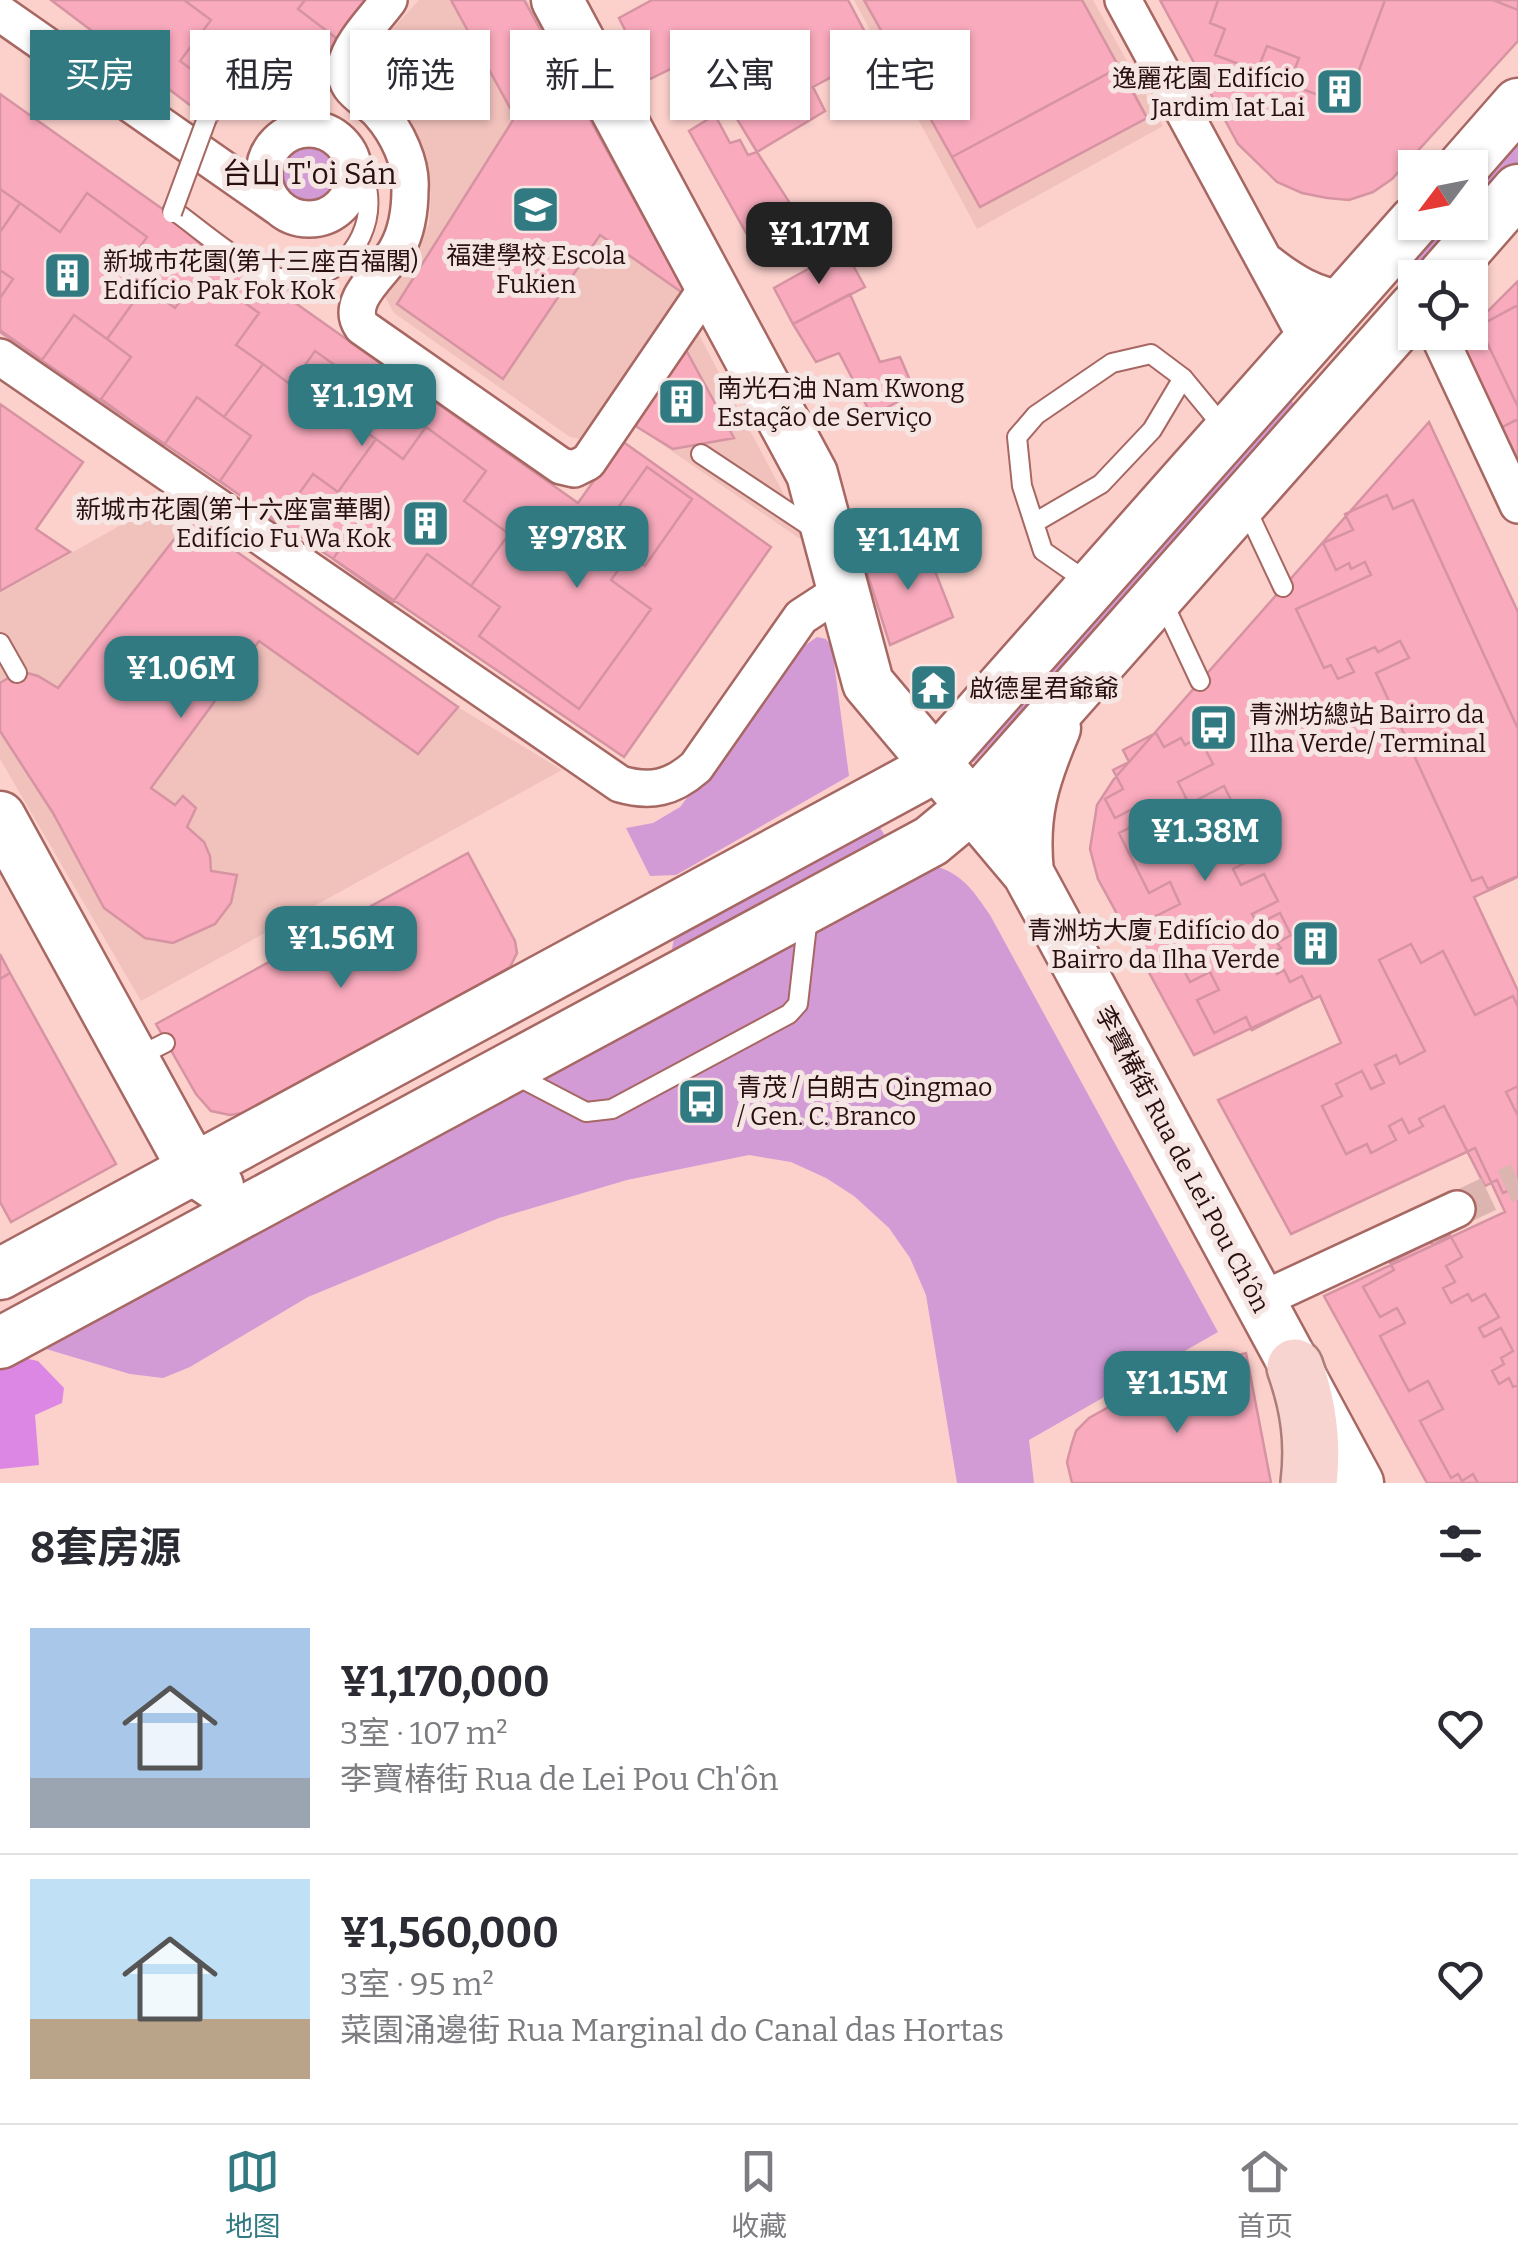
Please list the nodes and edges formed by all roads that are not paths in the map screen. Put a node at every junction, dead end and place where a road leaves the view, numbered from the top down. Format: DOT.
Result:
graph roads {
  1 [pos="388,0"];
  2 [pos="557,0"];
  3 [pos="1122,0"];
  4 [pos="0,13"];
  5 [pos="367,30"];
  6 [pos="350,54"];
  7 [pos="350,87"];
  8 [pos="1518,104"];
  9 [pos="206,120"];
  10 [pos="360,120"];
  11 [pos="384,120"];
  12 [pos="347,150"];
  13 [pos="1478,150"];
  14 [pos="1518,190"];
  15 [pos="278,207"];
  16 [pos="1398,239"];
  17 [pos="1263,258"];
  18 [pos="1453,260"];
  19 [pos="710,284"];
  20 [pos="1398,294"];
  21 [pos="1346,299"];
  22 [pos="1398,322"];
  23 [pos="1308,341"];
  24 [pos="1445,350"];
  25 [pos="0,356"];
  26 [pos="1183,378"];
  27 [pos="1228,432"];
  28 [pos="701,454"];
  29 [pos="1256,486"];
  30 [pos="1518,505"];
  31 [pos="1034,523"];
  32 [pos="830,540"];
  33 [pos="1092,586"];
  34 [pos="1283,588"];
  35 [pos="1159,595"];
  36 [pos="844,597"];
  37 [pos="0,643"];
  38 [pos="17,673"];
  39 [pos="1200,681"];
  40 [pos="1066,700"];
  41 [pos="935,762"];
  42 [pos="972,806"];
  43 [pos="0,816"];
  44 [pos="1028,872"];
  45 [pos="809,906"];
  46 [pos="627,935"];
  47 [pos="657,990"];
  48 [pos="507,1071"];
  49 [pos="194,1170"];
  50 [pos="1457,1208"];
  51 [pos="2,1272"];
  52 [pos="1259,1301"];
  53 [pos="0,1343"];
  54 [pos="1295,1367"];
  55 [pos="1308,1483"];
  56 [pos="1358,1483"];
  1 -- 5 [label="street"];
  2 -- 19 [label="main road, 李寶椿街 Rua de Lei Pou Ch'ôn"];
  3 -- 17 [label="street"];
  4 -- 15 [label="street"];
  6 -- 7 [label="street"];
  8 -- 13 [label="main road"];
  9 -- 12 [label="lane, bridge"];
  10 -- 12 [label="street"];
  11 -- 19 [label="street"];
  12 -- 15 [label="street"];
  12 -- 15 [label="street"];
  14 -- 18 [label="main road"];
  16 -- 21 [label="main road"];
  17 -- 21 [label="street"];
  17 -- 23 [label="street"];
  19 -- 32 [label="main road, 李寶椿街 Rua de Lei Pou Ch'ôn"];
  20 -- 21 [label="main road"];
  21 -- 23 [label="main road"];
  22 -- 29 [label="main road"];
  23 -- 27 [label="main road"];
  24 -- 30 [label="street"];
  25 -- 36 [label="street"];
  26 -- 27 [label="lane"];
  26 -- 31 [label="lane"];
  26 -- 31 [label="lane"];
  27 -- 29 [label="main road"];
  27 -- 33 [label="main road"];
  28 -- 32 [label="lane"];
  29 -- 34 [label="lane"];
  29 -- 35 [label="main road"];
  31 -- 33 [label="lane"];
  32 -- 36 [label="main road, 李寶椿街 Rua de Lei Pou Ch'ôn"];
  33 -- 41 [label="main road"];
  35 -- 39 [label="lane"];
  35 -- 40 [label="main road"];
  36 -- 41 [label="main road, 李寶椿街 Rua de Lei Pou Ch'ôn"];
  37 -- 38 [label="lane"];
  40 -- 42 [label="main road"];
  40 -- 44 [label="main road"];
  41 -- 42 [label="main road, 李寶椿街 Rua de Lei Pou Ch'ôn"];
  41 -- 46 [label="main road"];
  42 -- 44 [label="main road, 李寶椿街 Rua de Lei Pou Ch'ôn"];
  42 -- 45 [label="main road"];
  43 -- 49 [label="main road"];
  44 -- 52 [label="main road, 李寶椿街 Rua de Lei Pou Ch'ôn"];
  45 -- 47 [label="main road"];
  45 -- 48 [label="lane"];
  46 -- 47 [label="main road"];
  46 -- 49 [label="main road"];
  47 -- 48 [label="main road"];
  48 -- 49 [label="main road"];
  48 -- 53 [label="main road"];
  49 -- 51 [label="main road"];
  50 -- 52 [label="street"];
  52 -- 54 [label="main road, 李寶椿街 Rua de Lei Pou Ch'ôn"];
  54 -- 55 [label="main road"];
  54 -- 56 [label="main road, 李寶椿街 Rua de Lei Pou Ch'ôn"];
}
